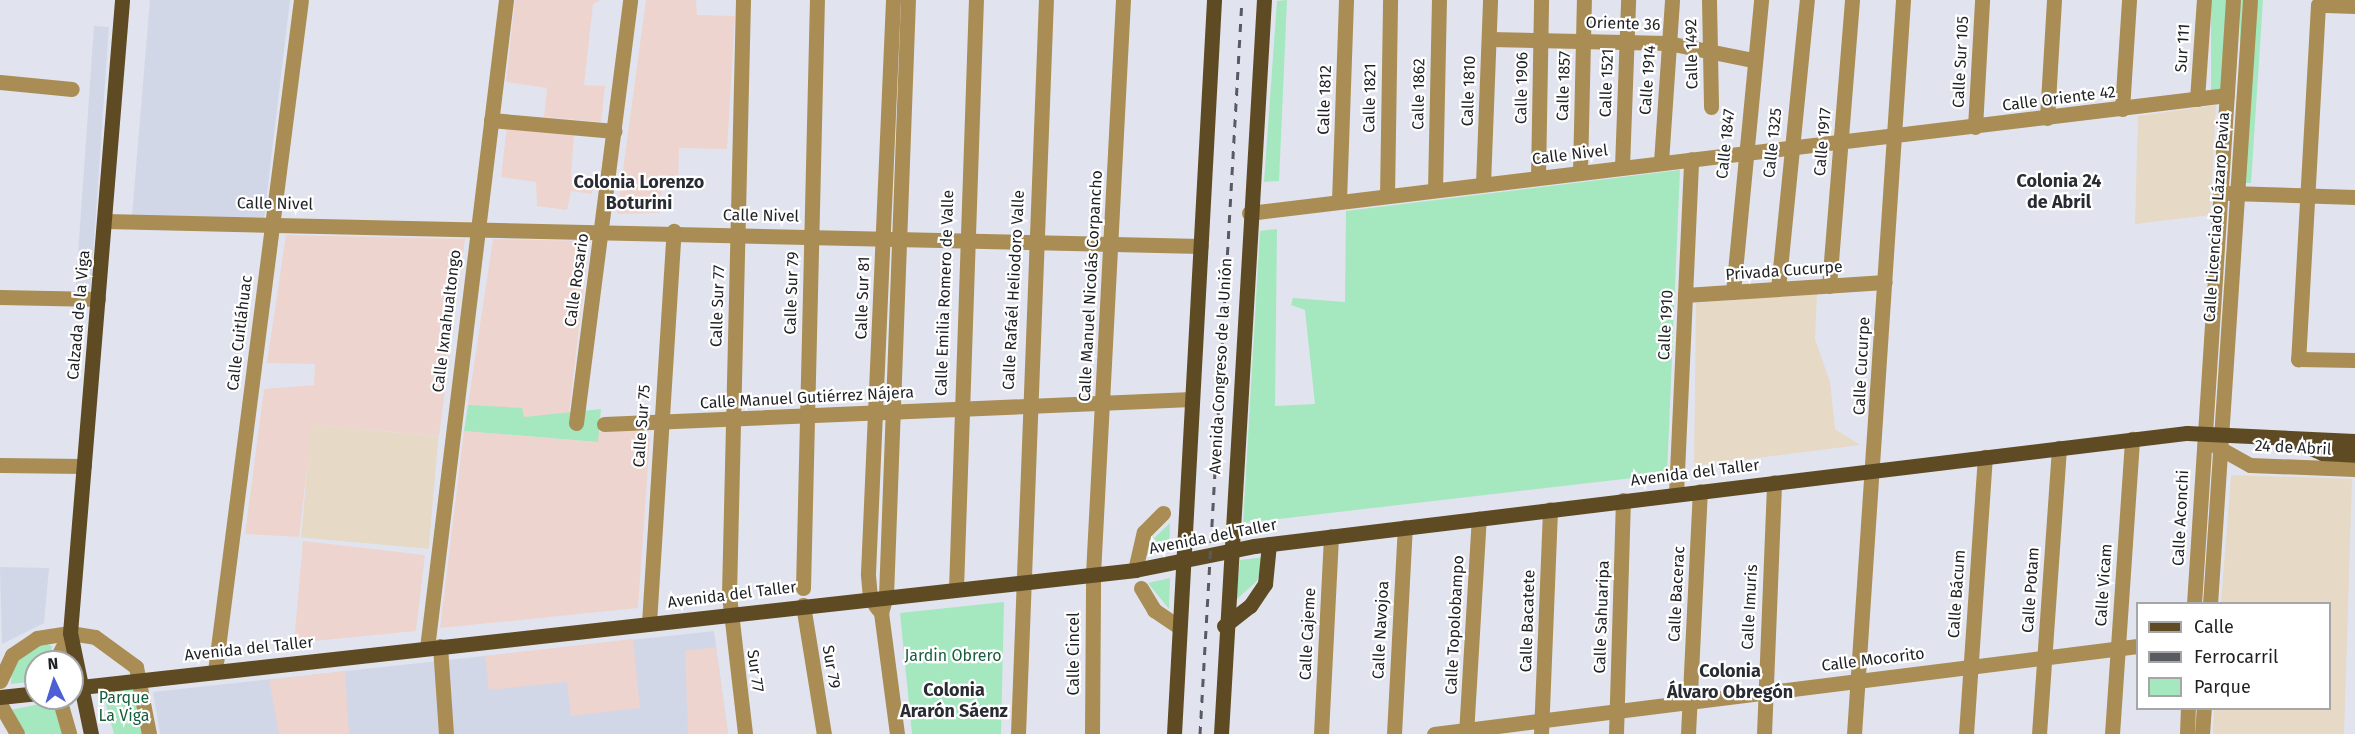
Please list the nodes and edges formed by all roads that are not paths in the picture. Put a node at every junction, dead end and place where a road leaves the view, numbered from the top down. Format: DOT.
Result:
graph roads {
  1 [pos="122,0"];
  2 [pos="301,0"];
  3 [pos="506,0"];
  4 [pos="630,0"];
  5 [pos="743,0"];
  6 [pos="817,0"];
  7 [pos="893,0"];
  8 [pos="908,0"];
  9 [pos="976,0"];
  10 [pos="1046,0"];
  11 [pos="1123,0"];
  12 [pos="1214,0"];
  13 [pos="1264,0"];
  14 [pos="1346,0"];
  15 [pos="1390,0"];
  16 [pos="1439,0"];
  17 [pos="1490,0"];
  18 [pos="1541,0"];
  19 [pos="1584,0"];
  20 [pos="1628,0"];
  21 [pos="1672,0"];
  22 [pos="1709,0"];
  23 [pos="1761,0"];
  24 [pos="1807,0"];
  25 [pos="1852,0"];
  26 [pos="1904,0"];
  27 [pos="1982,0"];
  28 [pos="2054,0"];
  29 [pos="2129,0"];
  30 [pos="2204,0"];
  31 [pos="2233,0"];
  32 [pos="2250,0"];
  33 [pos="2355,6"];
  34 [pos="1540,38"];
  35 [pos="1489,39"];
  36 [pos="1584,40"];
  37 [pos="1626,42"];
  38 [pos="1668,43"];
  39 [pos="1709,48"];
  40 [pos="1754,60"];
  41 [pos="0,82"];
  42 [pos="72,88"];
  43 [pos="2228,95"];
  44 [pos="2198,99"];
  45 [pos="1711,107"];
  46 [pos="2122,109"];
  47 [pos="2047,118"];
  48 [pos="491,120"];
  49 [pos="1975,127"];
  50 [pos="615,131"];
  51 [pos="1895,135"];
  52 [pos="1841,140"];
  53 [pos="1791,146"];
  54 [pos="1742,152"];
  55 [pos="1691,159"];
  56 [pos="1661,162"];
  57 [pos="1622,167"];
  58 [pos="1580,172"];
  59 [pos="1538,177"];
  60 [pos="1483,184"];
  61 [pos="1435,190"];
  62 [pos="2220,193"];
  63 [pos="2237,193"];
  64 [pos="1387,196"];
  65 [pos="2307,196"];
  66 [pos="2355,197"];
  67 [pos="1339,201"];
  68 [pos="1249,213"];
  69 [pos="105,221"];
  70 [pos="273,222"];
  71 [pos="477,227"];
  72 [pos="602,230"];
  73 [pos="674,231"];
  74 [pos="738,233"];
  75 [pos="812,235"];
  76 [pos="891,237"];
  77 [pos="965,239"];
  78 [pos="1034,241"];
  79 [pos="1112,243"];
  80 [pos="1201,246"];
  81 [pos="1885,282"];
  82 [pos="1829,286"];
  83 [pos="1778,289"];
  84 [pos="1733,292"];
  85 [pos="1685,295"];
  86 [pos="0,297"];
  87 [pos="98,299"];
  88 [pos="2355,360"];
  89 [pos="1191,399"];
  90 [pos="1104,405"];
  91 [pos="1027,408"];
  92 [pos="958,409"];
  93 [pos="884,412"];
  94 [pos="805,415"];
  95 [pos="732,419"];
  96 [pos="660,422"];
  97 [pos="576,423"];
  98 [pos="604,424"];
  99 [pos="2204,434"];
  100 [pos="2132,439"];
  101 [pos="2288,440"];
  102 [pos="2355,441"];
  103 [pos="2219,443"];
  104 [pos="2059,448"];
  105 [pos="2355,455"];
  106 [pos="1985,457"];
  107 [pos="0,465"];
  108 [pos="84,466"];
  109 [pos="2355,469"];
  110 [pos="1873,470"];
  111 [pos="1774,482"];
  112 [pos="1700,491"];
  113 [pos="1676,494"];
  114 [pos="1623,500"];
  115 [pos="1550,509"];
  116 [pos="1163,513"];
  117 [pos="1479,518"];
  118 [pos="1405,527"];
  119 [pos="1331,536"];
  120 [pos="1269,544"];
  121 [pos="1228,551"];
  122 [pos="1181,564"];
  123 [pos="1135,570"];
  124 [pos="1093,574"];
  125 [pos="1020,582"];
  126 [pos="803,588"];
  127 [pos="1141,588"];
  128 [pos="956,589"];
  129 [pos="886,596"];
  130 [pos="870,597"];
  131 [pos="2194,602"];
  132 [pos="2210,602"];
  133 [pos="803,605"];
  134 [pos="881,613"];
  135 [pos="729,614"];
  136 [pos="649,623"];
  137 [pos="1178,626"];
  138 [pos="1224,626"];
  139 [pos="70,633"];
  140 [pos="2136,646"];
  141 [pos="433,647"];
  142 [pos="2118,648"];
  143 [pos="61,650"];
  144 [pos="72,650"];
  145 [pos="2044,656"];
  146 [pos="1970,666"];
  147 [pos="215,671"];
  148 [pos="140,680"];
  149 [pos="0,681"];
  150 [pos="1857,681"];
  151 [pos="84,687"];
  152 [pos="1764,690"];
  153 [pos="24,694"];
  154 [pos="0,697"];
  155 [pos="1690,700"];
  156 [pos="0,704"];
  157 [pos="1617,709"];
  158 [pos="62,710"];
  159 [pos="84,710"];
  160 [pos="2188,710"];
  161 [pos="2204,710"];
  162 [pos="1542,727"];
  163 [pos="1467,732"];
  164 [pos="17,734"];
  165 [pos="69,734"];
  166 [pos="92,734"];
  167 [pos="149,734"];
  168 [pos="446,734"];
  169 [pos="745,734"];
  170 [pos="824,734"];
  171 [pos="897,734"];
  172 [pos="1017,734"];
  173 [pos="1092,734"];
  174 [pos="1174,734"];
  175 [pos="1221,734"];
  176 [pos="1321,734"];
  177 [pos="1394,734"];
  178 [pos="1434,734"];
  179 [pos="1616,734"];
  180 [pos="1688,734"];
  181 [pos="1764,734"];
  182 [pos="1854,734"];
  183 [pos="1966,734"];
  184 [pos="2039,734"];
  185 [pos="2112,734"];
  186 [pos="2187,734"];
  187 [pos="2202,734"];
  1 -- 69 [label="main road, Calzada de la Viga"];
  2 -- 70 [label="street, Calle Cuitláhuac"];
  3 -- 48 [label="street, Calle Ixnahualtongo"];
  4 -- 50 [label="street, Calle Rosario"];
  5 -- 74 [label="street, Calle Sur 77"];
  6 -- 75 [label="street, Calle Sur 79"];
  7 -- 76 [label="street, Calle Sur 81"];
  8 -- 76 [label="street, Calle Sur 81"];
  9 -- 77 [label="street, Calle Emilia Romero de Valle"];
  10 -- 78 [label="street, Calle Rafaél Heliodoro Valle"];
  11 -- 79 [label="street, Calle Manuel Nicolás Corpancho"];
  12 -- 80 [label="main road, Avenida Congreso de la Unión"];
  13 -- 68 [label="main road, Avenida Congreso de la Unión"];
  14 -- 67 [label="street, Calle 1812"];
  15 -- 64 [label="street, Calle 1821"];
  16 -- 61 [label="street, Calle 1862"];
  17 -- 35 [label="street, Calle 1810"];
  18 -- 34 [label="street, Calle 1906"];
  19 -- 36 [label="street, Calle 1857"];
  20 -- 37 [label="street, Calle 1521"];
  21 -- 38 [label="street, Calle 1914"];
  22 -- 39 [label="street, Calle 1492"];
  23 -- 40 [label="street, Calle 1847"];
  24 -- 53 [label="street, Calle 1325"];
  25 -- 52 [label="street, Calle 1917"];
  26 -- 51 [label="street, Calle Cucurpe"];
  27 -- 49 [label="street, Calle Sur 105"];
  28 -- 47 [label="street"];
  29 -- 46 [label="street"];
  30 -- 44 [label="street, Sur 111"];
  31 -- 43 [label="street, Calle Licenciado Lázaro Pavia"];
  32 -- 63 [label="street, Calle Licenciado Lázaro Pavia"];
  33 -- 65 [label="street"];
  34 -- 35 [label="street, Oriente 36"];
  34 -- 36 [label="street, Oriente 36"];
  34 -- 59 [label="street, Calle 1906"];
  35 -- 60 [label="street, Calle 1810"];
  36 -- 37 [label="street, Oriente 36"];
  36 -- 58 [label="street, Calle 1857"];
  37 -- 38 [label="street, Oriente 36"];
  37 -- 57 [label="street, Calle 1521"];
  38 -- 39 [label="street, Oriente 36"];
  38 -- 56 [label="street, Calle 1914"];
  39 -- 40 [label="street, Oriente 36"];
  39 -- 45 [label="street, Calle 1492"];
  40 -- 54 [label="street, Calle 1847"];
  41 -- 42 [label="street"];
  43 -- 44 [label="street, Calle Oriente 42"];
  43 -- 62 [label="street, Calle Licenciado Lázaro Pavia"];
  44 -- 46 [label="street, Calle Oriente 42"];
  46 -- 47 [label="street, Calle Oriente 42"];
  47 -- 49 [label="street, Calle Oriente 42"];
  48 -- 50 [label="street"];
  48 -- 71 [label="street, Calle Ixnahualtongo"];
  49 -- 51 [label="street, Calle Oriente 42"];
  50 -- 72 [label="street, Calle Rosario"];
  51 -- 52 [label="street, Calle Nivel"];
  51 -- 81 [label="street, Calle Cucurpe"];
  52 -- 53 [label="street, Calle Nivel"];
  52 -- 82 [label="street, Calle 1917"];
  53 -- 54 [label="street, Calle Nivel"];
  53 -- 83 [label="street, Calle 1325"];
  54 -- 55 [label="street, Calle Nivel"];
  54 -- 84 [label="street, Calle 1847"];
  55 -- 56 [label="street, Calle Nivel"];
  55 -- 85 [label="street, Calle 1910"];
  56 -- 57 [label="street, Calle Nivel"];
  57 -- 58 [label="street, Calle Nivel"];
  58 -- 59 [label="street, Calle Nivel"];
  59 -- 60 [label="street, Calle Nivel"];
  60 -- 61 [label="street, Calle Nivel"];
  61 -- 64 [label="street, Calle Nivel"];
  62 -- 63 [label="street"];
  62 -- 99 [label="street, Calle Licenciado Lázaro Pavia"];
  63 -- 65 [label="street"];
  63 -- 103 [label="street, Calle Licenciado Lázaro Pavia"];
  64 -- 67 [label="street, Calle Nivel"];
  65 -- 66 [label="street"];
  65 -- 88 [label="street"];
  67 -- 68 [label="street, Calle Nivel"];
  68 -- 121 [label="main road, Avenida Congreso de la Unión"];
  69 -- 70 [label="street, Calle Nivel"];
  69 -- 87 [label="main road, Calzada de la Viga"];
  70 -- 71 [label="street, Calle Nivel"];
  70 -- 147 [label="street, Calle Cuitláhuac"];
  71 -- 72 [label="street, Calle Nivel"];
  71 -- 141 [label="street, Calle Ixnahualtongo"];
  72 -- 73 [label="street, Calle Nivel"];
  72 -- 97 [label="street, Calle Rosario"];
  73 -- 74 [label="street, Calle Nivel"];
  73 -- 96 [label="street, Calle Sur 75"];
  74 -- 75 [label="street, Calle Nivel"];
  74 -- 95 [label="street, Calle Sur 77"];
  75 -- 76 [label="street, Calle Nivel"];
  75 -- 94 [label="street, Calle Sur 79"];
  76 -- 77 [label="street, Calle Nivel"];
  76 -- 93 [label="street, Calle Sur 81"];
  77 -- 78 [label="street, Calle Nivel"];
  77 -- 92 [label="street, Calle Emilia Romero de Valle"];
  78 -- 79 [label="street, Calle Nivel"];
  78 -- 91 [label="street, Calle Rafaél Heliodoro Valle"];
  79 -- 80 [label="street, Calle Nivel"];
  79 -- 90 [label="street, Calle Manuel Nicolás Corpancho"];
  80 -- 89 [label="main road, Avenida Congreso de la Unión"];
  81 -- 82 [label="street, Privada Cucurpe"];
  81 -- 110 [label="street, Calle Cucurpe"];
  82 -- 83 [label="street, Privada Cucurpe"];
  83 -- 84 [label="street, Privada Cucurpe"];
  84 -- 85 [label="street, Privada Cucurpe"];
  85 -- 113 [label="street, Calle 1910"];
  86 -- 87 [label="street"];
  87 -- 108 [label="main road, Calzada de la Viga"];
  89 -- 90 [label="street, Calle Manuel Gutiérrez Nájera"];
  89 -- 122 [label="main road, Avenida Congreso de la Unión"];
  90 -- 91 [label="street, Calle Manuel Gutiérrez Nájera"];
  90 -- 124 [label="street, Calle Manuel Nicolás Corpancho"];
  91 -- 92 [label="street, Calle Manuel Gutiérrez Nájera"];
  91 -- 125 [label="street, Calle Rafaél Heliodoro Valle"];
  92 -- 93 [label="street, Calle Manuel Gutiérrez Nájera"];
  92 -- 128 [label="street, Calle Emilia Romero de Valle"];
  93 -- 94 [label="street, Calle Manuel Gutiérrez Nájera"];
  93 -- 129 [label="street, Calle Sur 81"];
  93 -- 130 [label="street, Calle Sur 81"];
  94 -- 95 [label="street, Calle Manuel Gutiérrez Nájera"];
  94 -- 126 [label="street, Calle Sur 79"];
  95 -- 96 [label="street, Calle Manuel Gutiérrez Nájera"];
  95 -- 135 [label="street, Calle Sur 77"];
  96 -- 98 [label="street, Calle Manuel Gutiérrez Nájera"];
  96 -- 136 [label="street, Calle Sur 75"];
  99 -- 100 [label="main road, Avenida del Taller"];
  99 -- 103 [label="main road, Avenida del Taller"];
  99 -- 131 [label="street, Calle Aconchi"];
  100 -- 104 [label="main road, Avenida del Taller"];
  100 -- 142 [label="street, Calle Vicam"];
  101 -- 102 [label="main road, Avenida del Taller"];
  101 -- 103 [label="main road, Avenida del Taller"];
  101 -- 105 [label="main road, Avenida del Taller"];
  103 -- 109 [label="street, 24 de Abril"];
  103 -- 132 [label="street, Calle Aconchi"];
  104 -- 106 [label="main road, Avenida del Taller"];
  104 -- 145 [label="street, Calle Potam"];
  106 -- 110 [label="main road, Avenida del Taller"];
  106 -- 146 [label="street, Calle Bácum"];
  107 -- 108 [label="street"];
  108 -- 139 [label="main road, Calzada de la Viga"];
  110 -- 111 [label="main road, Avenida del Taller"];
  110 -- 150 [label="street, Calle Cucurpe"];
  111 -- 112 [label="main road, Avenida del Taller"];
  111 -- 152 [label="street, Calle Imuris"];
  112 -- 113 [label="main road, Avenida del Taller"];
  112 -- 155 [label="street, Calle Bacerac"];
  113 -- 114 [label="main road, Avenida del Taller"];
  114 -- 115 [label="main road, Avenida del Taller"];
  114 -- 157 [label="street, Calle Sahuaripa"];
  115 -- 117 [label="main road, Avenida del Taller"];
  115 -- 162 [label="street, Calle Bacatete"];
  116 -- 123 [label="street"];
  117 -- 118 [label="main road, Avenida del Taller"];
  117 -- 163 [label="street, Calle Topolobampo"];
  118 -- 119 [label="main road, Avenida del Taller"];
  118 -- 177 [label="street, Calle Navojoa"];
  119 -- 120 [label="main road, Avenida del Taller"];
  119 -- 176 [label="street, Calle Cajeme"];
  120 -- 121 [label="main road, Avenida del Taller"];
  120 -- 138 [label="main road"];
  121 -- 122 [label="main road, Avenida del Taller"];
  121 -- 138 [label="main road, Avenida Congreso de la Unión"];
  122 -- 123 [label="main road, Avenida del Taller"];
  122 -- 137 [label="main road, Avenida Congreso de la Unión"];
  123 -- 124 [label="main road, Avenida del Taller"];
  124 -- 125 [label="main road, Avenida del Taller"];
  124 -- 173 [label="street, Calle Cincel"];
  125 -- 128 [label="main road, Avenida del Taller"];
  125 -- 172 [label="street, Calle Rafaél Heliodoro Valle"];
  127 -- 137 [label="street"];
  128 -- 129 [label="main road, Avenida del Taller"];
  129 -- 130 [label="main road, Avenida del Taller"];
  129 -- 134 [label="street, Calle Sur 81"];
  130 -- 133 [label="main road, Avenida del Taller"];
  130 -- 134 [label="street"];
  133 -- 135 [label="main road, Avenida del Taller"];
  133 -- 170 [label="street, Sur 79"];
  134 -- 171 [label="street"];
  135 -- 136 [label="main road, Avenida del Taller"];
  135 -- 169 [label="street, Sur 77"];
  136 -- 141 [label="main road, Avenida del Taller"];
  137 -- 174 [label="main road, Avenida Congreso de la Unión"];
  138 -- 175 [label="main road, Avenida Congreso de la Unión"];
  139 -- 143 [label="street, Calzada de la Viga"];
  139 -- 144 [label="main road, Calzada de la Viga"];
  139 -- 148 [label="street"];
  139 -- 149 [label="street"];
  140 -- 142 [label="street, Calle Mocorito"];
  141 -- 147 [label="main road, Avenida del Taller"];
  141 -- 168 [label="street, Calle Ixnahualtongo"];
  142 -- 145 [label="street, Calle Mocorito"];
  142 -- 185 [label="street, Calle Vicam"];
  145 -- 146 [label="street, Calle Mocorito"];
  145 -- 184 [label="street, Calle Potam"];
  146 -- 150 [label="street, Calle Mocorito"];
  146 -- 183 [label="street, Calle Bácum"];
  147 -- 148 [label="main road, Avenida del Taller"];
  148 -- 151 [label="main road, Avenida del Taller"];
  148 -- 167 [label="street"];
  150 -- 152 [label="street, Calle Mocorito"];
  150 -- 182 [label="street, Calle Cucurpe"];
  152 -- 155 [label="street, Calle Mocorito"];
  152 -- 181 [label="street, Calle Imuris"];
  153 -- 154 [label="main road"];
  155 -- 157 [label="street, Calle Mocorito"];
  155 -- 180 [label="street, Calle Bacerac"];
  156 -- 164 [label="street"];
  157 -- 162 [label="street, Calle Mocorito"];
  157 -- 179 [label="street, Calle Sahuaripa"];
  158 -- 165 [label="street"];
  159 -- 166 [label="main road, Calzada de la Viga"];
  160 -- 186 [label="street"];
  161 -- 187 [label="street"];
  162 -- 163 [label="street, Calle Mocorito"];
  163 -- 178 [label="street, Calle Mocorito"];
}
